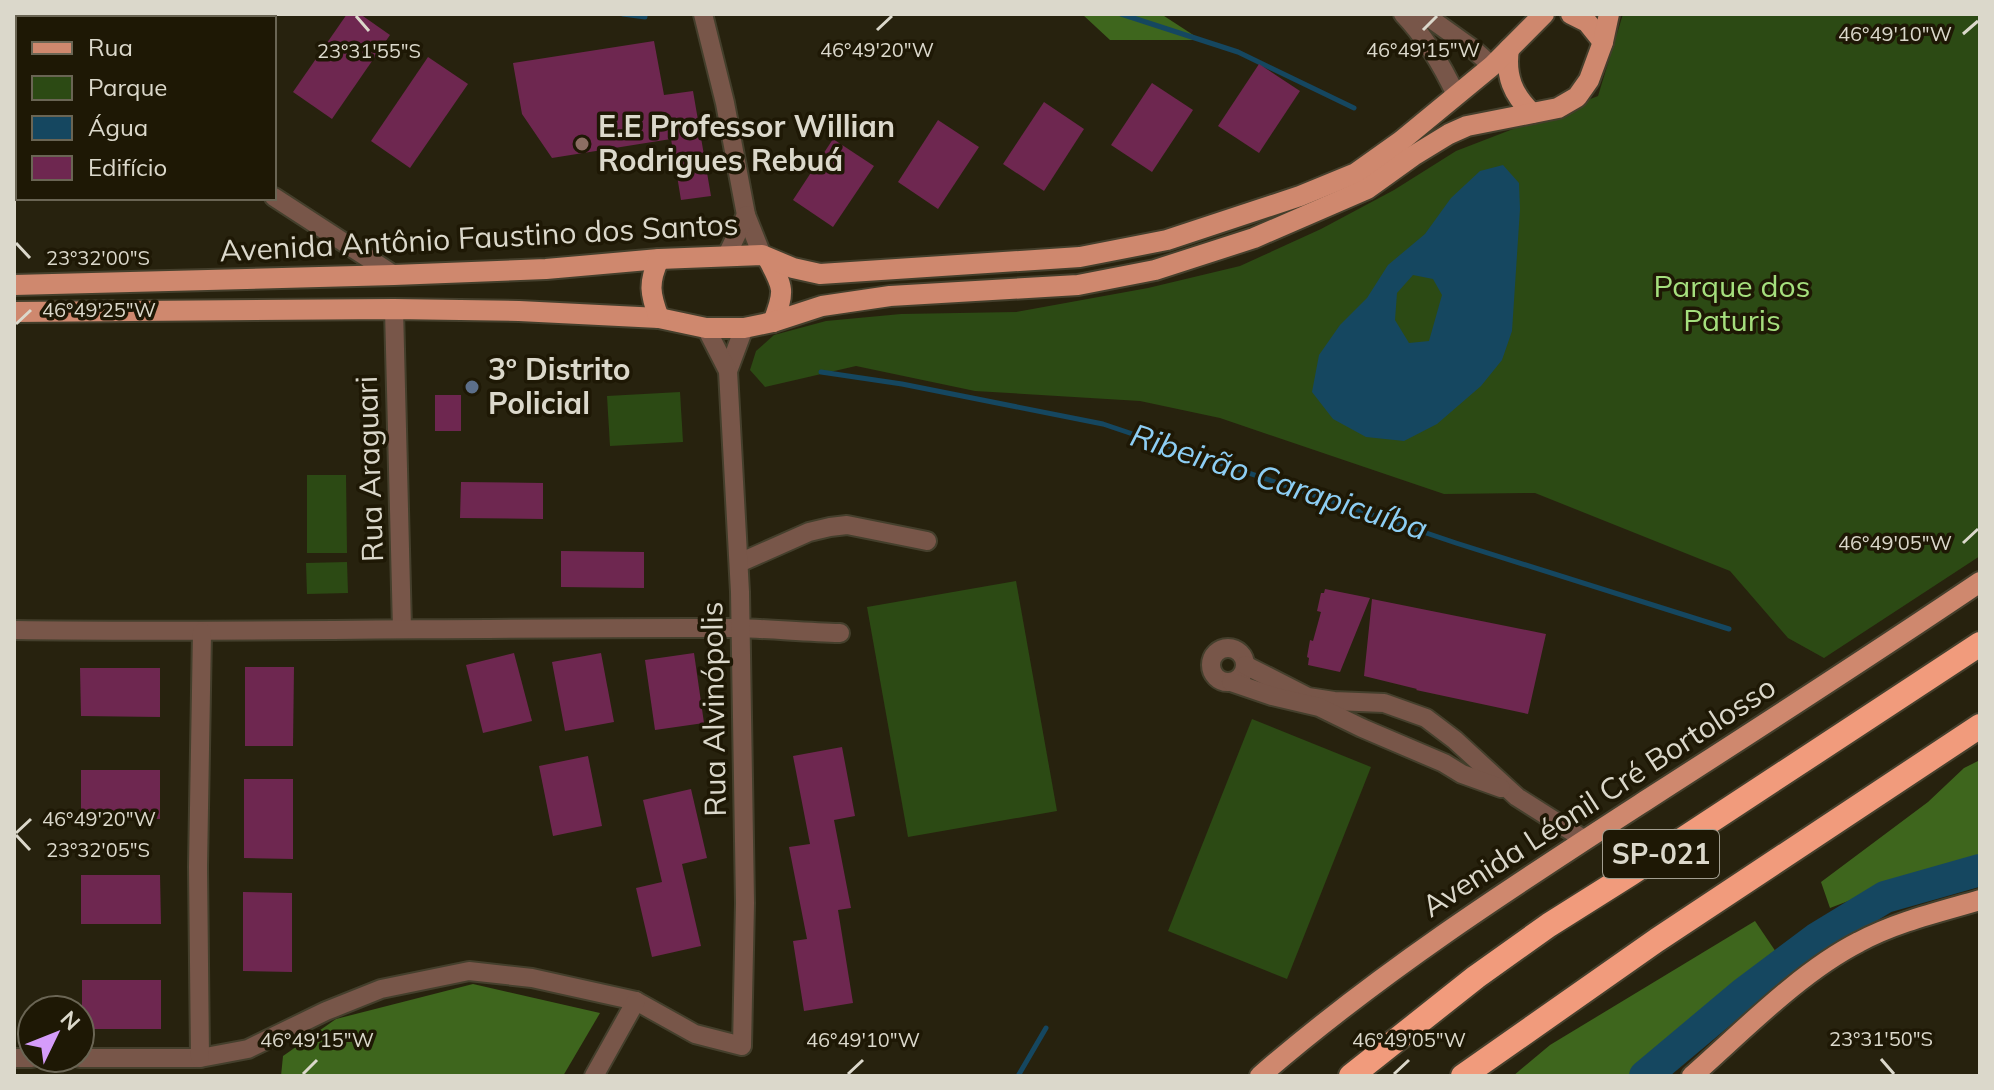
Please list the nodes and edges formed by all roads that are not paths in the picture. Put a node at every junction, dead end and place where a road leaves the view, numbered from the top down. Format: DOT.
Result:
graph roads {
  1 [pos="703,14"];
  2 [pos="1403,14"];
  3 [pos="1424,14"];
  4 [pos="1544,14"];
  5 [pos="1571,14"];
  6 [pos="1609,14"];
  7 [pos="1603,42"];
  8 [pos="1509,49"];
  9 [pos="1492,66"];
  10 [pos="1456,95"];
  11 [pos="1532,113"];
  12 [pos="276,198"];
  13 [pos="746,215"];
  14 [pos="726,257"];
  15 [pos="765,257"];
  16 [pos="659,259"];
  17 [pos="394,275"];
  18 [pos="14,285"];
  19 [pos="394,309"];
  20 [pos="14,312"];
  21 [pos="659,318"];
  22 [pos="773,322"];
  23 [pos="706,328"];
  24 [pos="744,328"];
  25 [pos="728,371"];
  26 [pos="927,541"];
  27 [pos="739,563"];
  28 [pos="1980,582"];
  29 [pos="742,628"];
  30 [pos="402,629"];
  31 [pos="14,630"];
  32 [pos="202,632"];
  33 [pos="840,633"];
  34 [pos="1980,644"];
  35 [pos="1245,665"];
  36 [pos="1231,682"];
  37 [pos="1980,726"];
  38 [pos="1508,790"];
  39 [pos="1585,840"];
  40 [pos="1980,900"];
  41 [pos="636,1001"];
  42 [pos="96,1058"];
  43 [pos="200,1058"];
  44 [pos="594,1076"];
  45 [pos="1260,1076"];
  46 [pos="1351,1076"];
  47 [pos="1463,1076"];
  48 [pos="1692,1076"];
  1 -- 13 [label="street"];
  2 -- 10 [label="street"];
  3 -- 9 [label="street"];
  4 -- 8 [label="main road, Avenida Antônio Faustino dos Santos"];
  5 -- 7 [label="main road"];
  6 -- 7 [label="main road, Avenida Antônio Faustino dos Santos"];
  7 -- 11 [label="main road, Avenida Antônio Faustino dos Santos"];
  8 -- 9 [label="main road, Avenida Antônio Faustino dos Santos"];
  8 -- 11 [label="main road"];
  9 -- 10 [label="main road, Avenida Antônio Faustino dos Santos"];
  10 -- 15 [label="main road, Avenida Antônio Faustino dos Santos"];
  11 -- 22 [label="main road, Avenida Antônio Faustino dos Santos"];
  12 -- 17 [label="street"];
  13 -- 14 [label="street"];
  13 -- 15 [label="street"];
  14 -- 15 [label="main road, Avenida Antônio Faustino dos Santos"];
  14 -- 16 [label="main road, Avenida Antônio Faustino dos Santos"];
  15 -- 22 [label="main road"];
  16 -- 17 [label="main road, Avenida Antônio Faustino dos Santos"];
  16 -- 21 [label="main road"];
  17 -- 18 [label="main road, Avenida Antônio Faustino dos Santos"];
  19 -- 20 [label="main road, Avenida Antônio Faustino dos Santos"];
  19 -- 21 [label="main road, Avenida Antônio Faustino dos Santos"];
  19 -- 30 [label="street, Rua Araguari"];
  21 -- 23 [label="main road, Avenida Antônio Faustino dos Santos"];
  22 -- 24 [label="main road, Avenida Antônio Faustino dos Santos"];
  23 -- 24 [label="main road, Avenida Antônio Faustino dos Santos"];
  23 -- 25 [label="street, Rua Alvinópolis"];
  24 -- 25 [label="street, Rua Alvinópolis"];
  25 -- 27 [label="street, Rua Alvinópolis"];
  26 -- 27 [label="street"];
  27 -- 29 [label="street, Rua Alvinópolis"];
  28 -- 39 [label="main road, Avenida Léonil Cré Bortolosso"];
  29 -- 30 [label="street"];
  29 -- 33 [label="street"];
  29 -- 41 [label="street, Rua Alvinópolis"];
  30 -- 32 [label="street"];
  31 -- 32 [label="street"];
  32 -- 43 [label="street"];
  34 -- 46 [label="highway, SP-021"];
  35 -- 36 [label="street"];
  35 -- 36 [label="street"];
  35 -- 38 [label="street"];
  36 -- 38 [label="street"];
  37 -- 47 [label="highway, SP-021"];
  38 -- 39 [label="street"];
  39 -- 45 [label="main road, Avenida Léonil Cré Bortolosso"];
  40 -- 48 [label="main road"];
  41 -- 43 [label="street"];
  41 -- 44 [label="street"];
  42 -- 43 [label="street"];
}
